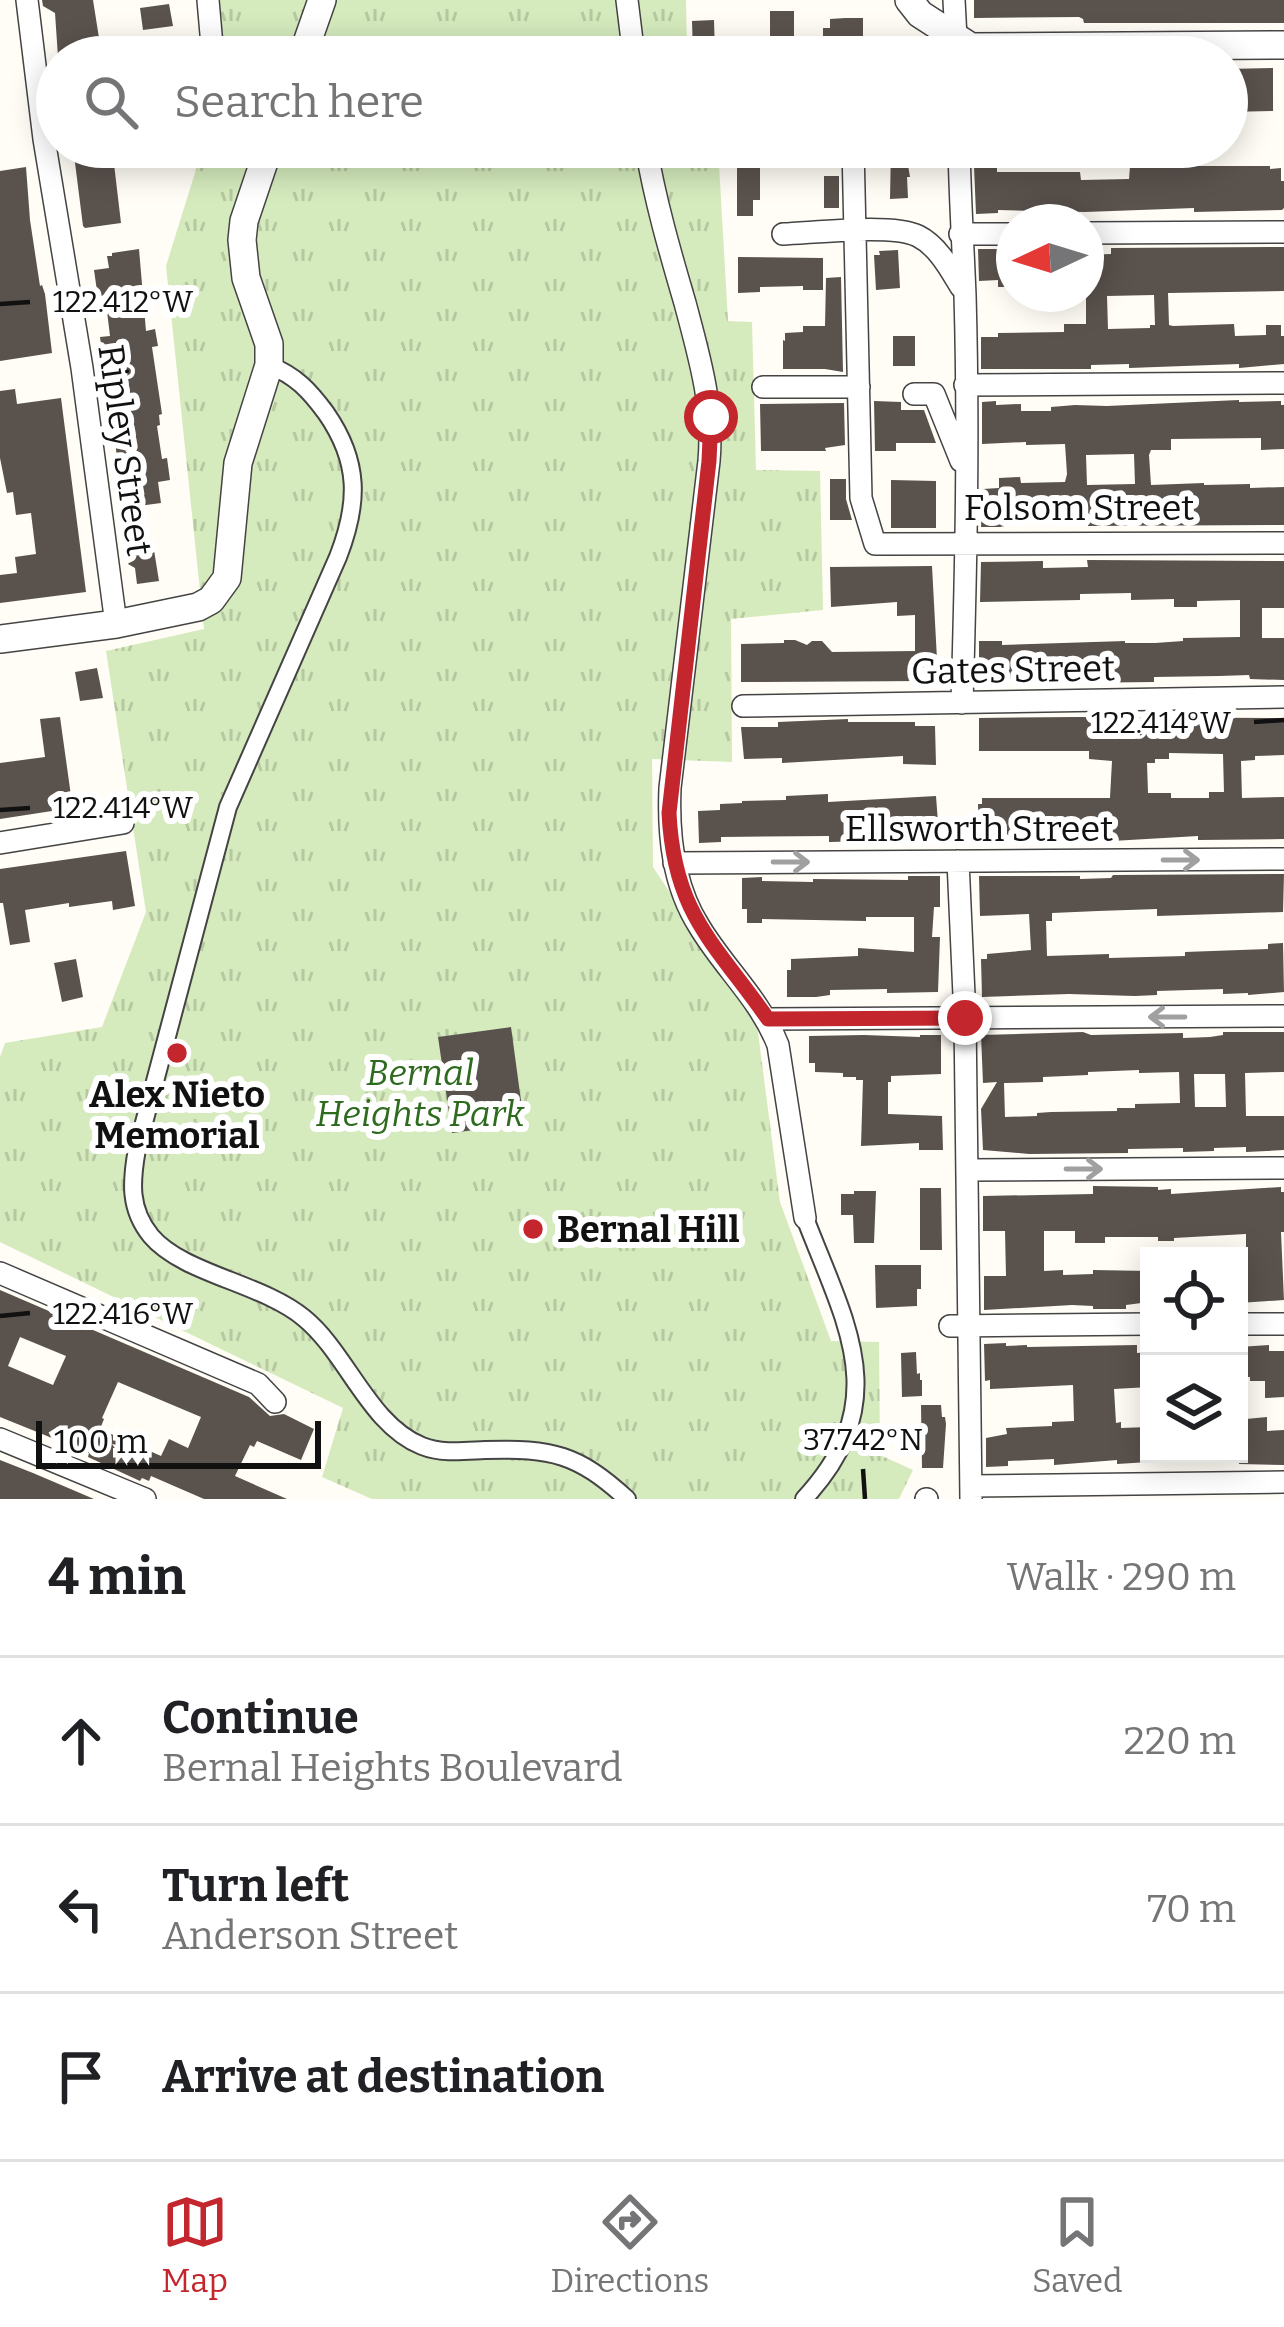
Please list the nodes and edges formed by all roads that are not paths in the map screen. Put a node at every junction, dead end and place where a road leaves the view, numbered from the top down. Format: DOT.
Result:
graph roads {
  1 [pos="27,0"];
  2 [pos="208,0"];
  3 [pos="322,0"];
  4 [pos="627,0"];
  5 [pos="910,0"];
  6 [pos="954,0"];
  7 [pos="211,36"];
  8 [pos="309,36"];
  9 [pos="631,36"];
  10 [pos="944,36"];
  11 [pos="956,36"];
  12 [pos="1248,45"];
  13 [pos="1284,45"];
  14 [pos="36,74"];
  15 [pos="49,168"];
  16 [pos="262,168"];
  17 [pos="651,168"];
  18 [pos="854,168"];
  19 [pos="959,168"];
  20 [pos="855,231"];
  21 [pos="1284,232"];
  22 [pos="1104,233"];
  23 [pos="783,234"];
  24 [pos="960,234"];
  25 [pos="996,234"];
  26 [pos="964,292"];
  27 [pos="268,365"];
  28 [pos="1284,383"];
  29 [pos="965,385"];
  30 [pos="764,387"];
  31 [pos="859,387"];
  32 [pos="914,394"];
  33 [pos="966,473"];
  34 [pos="966,543"];
  35 [pos="1284,543"];
  36 [pos="116,624"];
  37 [pos="0,639"];
  38 [pos="1284,698"];
  39 [pos="962,703"];
  40 [pos="743,706"];
  41 [pos="123,823"];
  42 [pos="0,843"];
  43 [pos="1284,859"];
  44 [pos="958,861"];
  45 [pos="674,862"];
  46 [pos="1284,1016"];
  47 [pos="965,1018"];
  48 [pos="768,1019"];
  49 [pos="1284,1168"];
  50 [pos="967,1170"];
  51 [pos="806,1218"];
  52 [pos="0,1273"];
  53 [pos="1140,1324"];
  54 [pos="1248,1324"];
  55 [pos="1284,1324"];
  56 [pos="960,1325"];
  57 [pos="275,1402"];
  58 [pos="0,1438"];
  59 [pos="1284,1482"];
  60 [pos="971,1493"];
  61 [pos="145,1499"];
  62 [pos="627,1499"];
  63 [pos="804,1499"];
  1 -- 14 [label="street, Ripley Street"];
  2 -- 7 [label="street"];
  3 -- 8 [label="street"];
  4 -- 9 [label="street"];
  5 -- 10 [label="street"];
  6 -- 11 [label="street"];
  12 -- 13 [label="street"];
  15 -- 36 [label="street, Ripley Street"];
  16 -- 27 [label="street"];
  17 -- 45 [label="street"];
  18 -- 20 [label="street"];
  19 -- 24 [label="street"];
  20 -- 23 [label="street"];
  20 -- 26 [label="street"];
  20 -- 31 [label="street"];
  21 -- 22 [label="street"];
  24 -- 25 [label="street"];
  24 -- 26 [label="street"];
  26 -- 29 [label="street"];
  27 -- 36 [label="street"];
  27 -- 62 [label="street"];
  28 -- 29 [label="street"];
  29 -- 33 [label="street"];
  30 -- 31 [label="street"];
  31 -- 34 [label="street, Folsom Street"];
  32 -- 33 [label="street"];
  33 -- 34 [label="street"];
  34 -- 35 [label="street, Folsom Street"];
  34 -- 39 [label="street"];
  36 -- 37 [label="street"];
  38 -- 39 [label="street, Gates Street"];
  39 -- 40 [label="street, Gates Street"];
  41 -- 42 [label="street"];
  44 -- 43 [label="street, Ellsworth Street, one-way"];
  45 -- 44 [label="street, Ellsworth Street, one-way"];
  44 -- 47 [label="street"];
  45 -- 48 [label="street"];
  46 -- 47 [label="street, one-way"];
  47 -- 48 [label="street"];
  47 -- 50 [label="street"];
  48 -- 51 [label="street"];
  50 -- 49 [label="street, one-way"];
  50 -- 56 [label="street"];
  51 -- 63 [label="street"];
  52 -- 57 [label="street"];
  53 -- 56 [label="street"];
  54 -- 55 [label="street"];
  56 -- 60 [label="street"];
  58 -- 61 [label="street"];
  59 -- 60 [label="street"];
}
